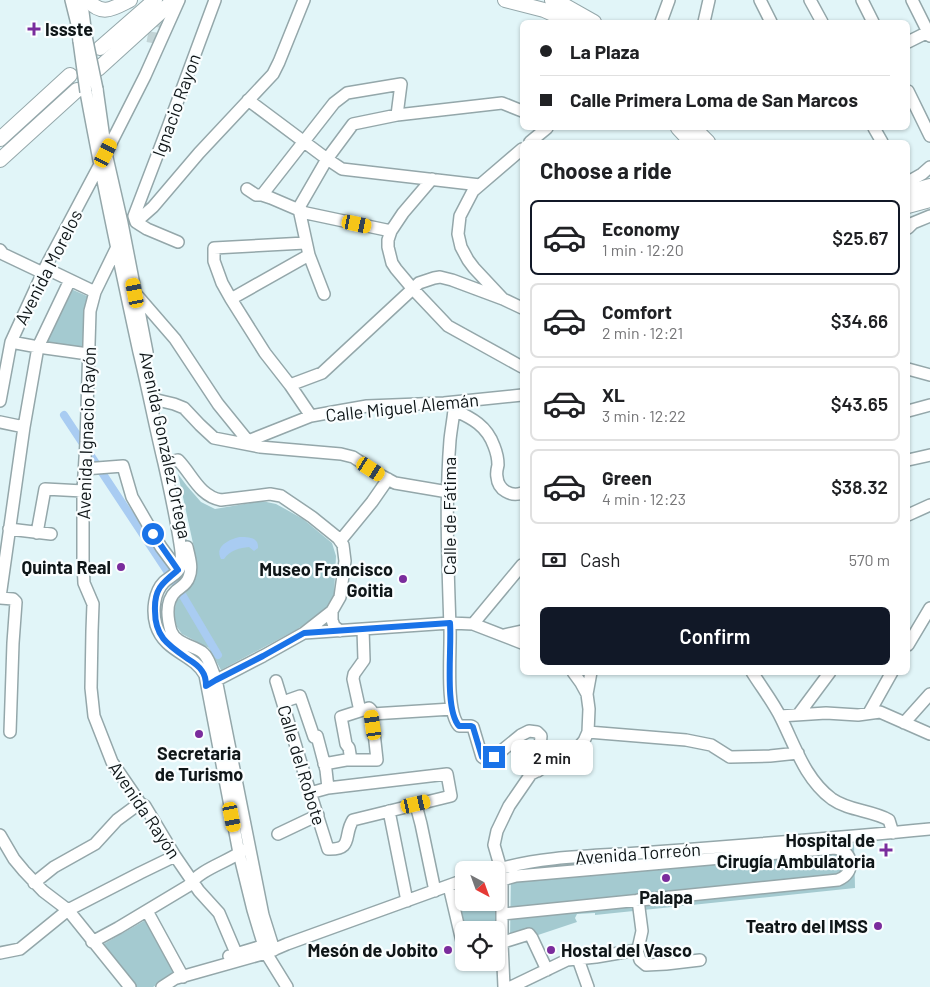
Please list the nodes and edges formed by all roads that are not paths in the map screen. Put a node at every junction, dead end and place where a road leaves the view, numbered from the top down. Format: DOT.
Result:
graph roads {
  1 [pos="71,0"];
  2 [pos="78,0"];
  3 [pos="82,0"];
  4 [pos="174,0"];
  5 [pos="179,0"];
  6 [pos="215,0"];
  7 [pos="304,0"];
  8 [pos="505,0"];
  9 [pos="552,0"];
  10 [pos="668,0"];
  11 [pos="709,0"];
  12 [pos="810,0"];
  13 [pos="862,0"];
  14 [pos="912,0"];
  15 [pos="133,1"];
  16 [pos="762,1"];
  17 [pos="85,6"];
  18 [pos="151,6"];
  19 [pos="566,20"];
  20 [pos="590,20"];
  21 [pos="662,20"];
  22 [pos="704,20"];
  23 [pos="769,20"];
  24 [pos="821,20"];
  25 [pos="872,20"];
  26 [pos="929,33"];
  27 [pos="82,38"];
  28 [pos="910,41"];
  29 [pos="152,43"];
  30 [pos="100,67"];
  31 [pos="70,76"];
  32 [pos="145,76"];
  33 [pos="87,90"];
  34 [pos="910,95"];
  35 [pos="248,100"];
  36 [pos="520,110"];
  37 [pos="397,115"];
  38 [pos="545,130"];
  39 [pos="680,130"];
  40 [pos="696,130"];
  41 [pos="930,136"];
  42 [pos="0,139"];
  43 [pos="532,140"];
  44 [pos="690,140"];
  45 [pos="706,140"];
  46 [pos="303,142"];
  47 [pos="520,150"];
  48 [pos="106,153"];
  49 [pos="327,159"];
  50 [pos="0,160"];
  51 [pos="99,166"];
  52 [pos="930,167"];
  53 [pos="432,179"];
  54 [pos="910,181"];
  55 [pos="480,185"];
  56 [pos="930,186"];
  57 [pos="247,189"];
  58 [pos="262,195"];
  59 [pos="930,200"];
  60 [pos="910,202"];
  61 [pos="910,203"];
  62 [pos="299,209"];
  63 [pos="930,216"];
  64 [pos="136,222"];
  65 [pos="910,226"];
  66 [pos="390,231"];
  67 [pos="178,242"];
  68 [pos="305,243"];
  69 [pos="116,249"];
  70 [pos="0,250"];
  71 [pos="309,255"];
  72 [pos="44,270"];
  73 [pos="70,280"];
  74 [pos="124,282"];
  75 [pos="412,288"];
  76 [pos="95,292"];
  77 [pos="135,293"];
  78 [pos="324,294"];
  79 [pos="231,299"];
  80 [pos="503,299"];
  81 [pos="520,307"];
  82 [pos="11,342"];
  83 [pos="38,347"];
  84 [pos="88,354"];
  85 [pos="520,366"];
  86 [pos="910,369"];
  87 [pos="930,375"];
  88 [pos="290,385"];
  89 [pos="520,395"];
  90 [pos="153,400"];
  91 [pos="0,401"];
  92 [pos="930,405"];
  93 [pos="454,406"];
  94 [pos="910,410"];
  95 [pos="311,416"];
  96 [pos="0,422"];
  97 [pos="24,427"];
  98 [pos="246,442"];
  99 [pos="930,455"];
  100 [pos="910,460"];
  101 [pos="167,462"];
  102 [pos="84,469"];
  103 [pos="388,479"];
  104 [pos="84,491"];
  105 [pos="448,492"];
  106 [pos="520,493"];
  107 [pos="930,505"];
  108 [pos="910,514"];
  109 [pos="10,529"];
  110 [pos="37,532"];
  111 [pos="51,534"];
  112 [pos="340,541"];
  113 [pos="520,567"];
  114 [pos="178,570"];
  115 [pos="0,598"];
  116 [pos="930,608"];
  117 [pos="332,611"];
  118 [pos="93,619"];
  119 [pos="450,623"];
  120 [pos="473,624"];
  121 [pos="363,629"];
  122 [pos="340,631"];
  123 [pos="520,631"];
  124 [pos="304,633"];
  125 [pos="504,635"];
  126 [pos="520,642"];
  127 [pos="910,642"];
  128 [pos="575,675"];
  129 [pos="590,675"];
  130 [pos="754,675"];
  131 [pos="826,675"];
  132 [pos="890,675"];
  133 [pos="276,681"];
  134 [pos="211,683"];
  135 [pos="587,694"];
  136 [pos="930,694"];
  137 [pos="6,697"];
  138 [pos="283,702"];
  139 [pos="452,709"];
  140 [pos="360,711"];
  141 [pos="869,713"];
  142 [pos="372,714"];
  143 [pos="798,715"];
  144 [pos="780,716"];
  145 [pos="904,723"];
  146 [pos="10,732"];
  147 [pos="588,732"];
  148 [pos="930,734"];
  149 [pos="798,753"];
  150 [pos="351,760"];
  151 [pos="324,764"];
  152 [pos="538,771"];
  153 [pos="328,788"];
  154 [pos="310,793"];
  155 [pos="140,803"];
  156 [pos="416,804"];
  157 [pos="389,811"];
  158 [pos="318,815"];
  159 [pos="930,829"];
  160 [pos="893,833"];
  161 [pos="278,834"];
  162 [pos="0,835"];
  163 [pos="244,850"];
  164 [pos="0,856"];
  165 [pos="175,856"];
  166 [pos="14,859"];
  167 [pos="497,861"];
  168 [pos="505,871"];
  169 [pos="505,874"];
  170 [pos="192,880"];
  171 [pos="34,882"];
  172 [pos="455,884"];
  173 [pos="449,886"];
  174 [pos="436,891"];
  175 [pos="638,900"];
  176 [pos="407,901"];
  177 [pos="68,910"];
  178 [pos="147,911"];
  179 [pos="503,911"];
  180 [pos="503,914"];
  181 [pos="457,921"];
  182 [pos="502,921"];
  183 [pos="505,941"];
  184 [pos="92,942"];
  185 [pos="638,945"];
  186 [pos="269,948"];
  187 [pos="0,952"];
  188 [pos="236,953"];
  189 [pos="578,959"];
  190 [pos="700,960"];
  191 [pos="547,970"];
  192 [pos="502,971"];
  193 [pos="181,976"];
  194 [pos="130,987"];
  195 [pos="162,987"];
  196 [pos="287,987"];
  197 [pos="504,987"];
  198 [pos="511,987"];
  199 [pos="588,987"];
  1 -- 27 [label="street"];
  2 -- 17 [label="street"];
  3 -- 17 [label="street"];
  4 -- 30 [label="main road"];
  5 -- 32 [label="street"];
  6 -- 64 [label="street, Ignacio Rayon"];
  7 -- 35 [label="street"];
  8 -- 19 [label="main road"];
  9 -- 20 [label="main road"];
  10 -- 21 [label="street"];
  11 -- 22 [label="street"];
  12 -- 24 [label="street"];
  13 -- 25 [label="street"];
  14 -- 26 [label="street"];
  15 -- 17 [label="main road"];
  15 -- 18 [label="main road"];
  16 -- 23 [label="street"];
  17 -- 27 [label="street"];
  18 -- 30 [label="street"];
  26 -- 28 [label="street"];
  27 -- 33 [label="street, Avenida González Ortega, bridge"];
  29 -- 32 [label="street"];
  31 -- 42 [label="main road"];
  32 -- 48 [label="street"];
  33 -- 48 [label="street, Avenida González Ortega"];
  33 -- 50 [label="main road"];
  33 -- 51 [label="street, Avenida González Ortega"];
  34 -- 41 [label="street"];
  35 -- 46 [label="street"];
  35 -- 64 [label="street"];
  36 -- 37 [label="street"];
  37 -- 46 [label="street"];
  37 -- 49 [label="street"];
  38 -- 43 [label="street"];
  39 -- 44 [label="main road"];
  40 -- 45 [label="main road"];
  46 -- 49 [label="street"];
  46 -- 58 [label="street"];
  47 -- 55 [label="street"];
  48 -- 51 [label="street, Avenida Morelos"];
  48 -- 77 [label="street, Avenida González Ortega"];
  49 -- 53 [label="street"];
  49 -- 62 [label="street"];
  51 -- 69 [label="street, Avenida González Ortega"];
  51 -- 72 [label="street, Avenida Morelos"];
  52 -- 54 [label="street"];
  53 -- 55 [label="street"];
  53 -- 66 [label="street"];
  55 -- 80 [label="street"];
  56 -- 60 [label="main road"];
  57 -- 58 [label="street"];
  58 -- 62 [label="street"];
  59 -- 61 [label="main road"];
  62 -- 66 [label="street"];
  62 -- 68 [label="street"];
  63 -- 65 [label="street"];
  64 -- 67 [label="street"];
  66 -- 75 [label="street"];
  68 -- 71 [label="street"];
  68 -- 79 [label="street"];
  69 -- 74 [label="street, Avenida González Ortega"];
  69 -- 76 [label="street, Avenida Ignacio Rayón"];
  70 -- 72 [label="street"];
  71 -- 78 [label="street"];
  71 -- 79 [label="street"];
  72 -- 73 [label="street"];
  72 -- 82 [label="street, Avenida Morelos"];
  73 -- 76 [label="street"];
  73 -- 83 [label="street"];
  74 -- 77 [label="street"];
  74 -- 90 [label="street, Avenida González Ortega"];
  75 -- 80 [label="street"];
  75 -- 85 [label="street"];
  75 -- 88 [label="street"];
  76 -- 84 [label="street, Avenida Ignacio Rayón"];
  77 -- 90 [label="street, Avenida González Ortega"];
  77 -- 98 [label="street"];
  79 -- 88 [label="street"];
  80 -- 81 [label="street"];
  82 -- 83 [label="street"];
  82 -- 91 [label="street, Avenida Morelos"];
  83 -- 84 [label="street"];
  83 -- 97 [label="street"];
  84 -- 102 [label="street, Avenida Ignacio Rayón"];
  86 -- 87 [label="street"];
  88 -- 95 [label="street"];
  89 -- 93 [label="street, Calle Miguel Alemán"];
  90 -- 98 [label="street"];
  90 -- 101 [label="street, Avenida González Ortega"];
  92 -- 94 [label="street"];
  93 -- 95 [label="street, Calle Miguel Alemán"];
  93 -- 105 [label="street, Calle de Fátima"];
  93 -- 106 [label="street"];
  95 -- 98 [label="street, Calle Miguel Alemán"];
  96 -- 97 [label="street"];
  97 -- 109 [label="street"];
  98 -- 103 [label="street"];
  99 -- 100 [label="street"];
  101 -- 112 [label="street"];
  101 -- 114 [label="street, Avenida González Ortega"];
  101 -- 134 [label="street, Avenida González Ortega"];
  102 -- 104 [label="street, Avenida Ignacio Rayón"];
  102 -- 114 [label="street"];
  103 -- 105 [label="street"];
  103 -- 112 [label="street"];
  104 -- 110 [label="street"];
  104 -- 118 [label="street, Avenida Ignacio Rayón"];
  105 -- 119 [label="street, Calle de Fátima"];
  107 -- 108 [label="street"];
  109 -- 110 [label="street"];
  109 -- 115 [label="street"];
  110 -- 111 [label="street"];
  112 -- 117 [label="street"];
  113 -- 120 [label="street"];
  114 -- 134 [label="street, Avenida González Ortega"];
  115 -- 137 [label="street"];
  116 -- 127 [label="street"];
  117 -- 122 [label="street"];
  117 -- 124 [label="street"];
  118 -- 155 [label="street, Avenida Rayón"];
  119 -- 120 [label="street"];
  119 -- 121 [label="street"];
  119 -- 139 [label="street, Calle de Fátima"];
  120 -- 125 [label="street"];
  121 -- 122 [label="street"];
  121 -- 140 [label="street"];
  122 -- 124 [label="street"];
  123 -- 125 [label="street"];
  124 -- 134 [label="street"];
  125 -- 126 [label="street"];
  128 -- 135 [label="street"];
  129 -- 135 [label="street"];
  130 -- 144 [label="street"];
  131 -- 143 [label="street"];
  132 -- 141 [label="street"];
  133 -- 138 [label="street, Calle del Robote"];
  134 -- 163 [label="street, Avenida González Ortega"];
  135 -- 147 [label="street"];
  136 -- 145 [label="street"];
  137 -- 146 [label="street"];
  138 -- 151 [label="street"];
  138 -- 154 [label="street, Calle del Robote"];
  139 -- 142 [label="street"];
  139 -- 152 [label="street"];
  140 -- 142 [label="street"];
  140 -- 150 [label="street"];
  141 -- 143 [label="street"];
  141 -- 145 [label="street"];
  142 -- 150 [label="street"];
  143 -- 144 [label="street"];
  144 -- 149 [label="street"];
  145 -- 148 [label="street"];
  147 -- 149 [label="street"];
  147 -- 152 [label="street"];
  149 -- 160 [label="street"];
  150 -- 151 [label="street"];
  151 -- 153 [label="street"];
  152 -- 167 [label="street"];
  153 -- 154 [label="street"];
  153 -- 156 [label="street"];
  154 -- 158 [label="street, Calle del Robote"];
  155 -- 165 [label="street, Avenida Rayón"];
  155 -- 171 [label="street"];
  156 -- 157 [label="street"];
  156 -- 174 [label="street"];
  157 -- 158 [label="street, Calle del Robote"];
  157 -- 176 [label="street"];
  158 -- 161 [label="street"];
  159 -- 160 [label="street, Avenida Torreón"];
  160 -- 168 [label="street, Avenida Torreón"];
  162 -- 166 [label="street"];
  163 -- 170 [label="street"];
  163 -- 186 [label="street, Avenida González Ortega"];
  164 -- 166 [label="street"];
  165 -- 170 [label="street, Avenida Rayón"];
  165 -- 177 [label="street"];
  166 -- 171 [label="street"];
  169 -- 175 [label="street"];
  170 -- 178 [label="street"];
  170 -- 188 [label="street, Avenida Rayón"];
  171 -- 177 [label="street"];
  172 -- 173 [label="street"];
  173 -- 174 [label="street"];
  173 -- 181 [label="street"];
  174 -- 176 [label="street"];
  175 -- 180 [label="street"];
  175 -- 185 [label="street"];
  176 -- 186 [label="street"];
  177 -- 184 [label="street"];
  177 -- 187 [label="street"];
  178 -- 184 [label="street"];
  178 -- 193 [label="street"];
  179 -- 180 [label="street"];
  180 -- 182 [label="street"];
  183 -- 191 [label="street"];
  184 -- 194 [label="street"];
  185 -- 189 [label="street"];
  185 -- 190 [label="street"];
  186 -- 188 [label="street"];
  186 -- 193 [label="street"];
  186 -- 196 [label="street, Avenida González Ortega"];
  188 -- 193 [label="street"];
  189 -- 191 [label="street"];
  189 -- 199 [label="street"];
  191 -- 198 [label="street"];
  192 -- 197 [label="street"];
  193 -- 195 [label="street"];
}
